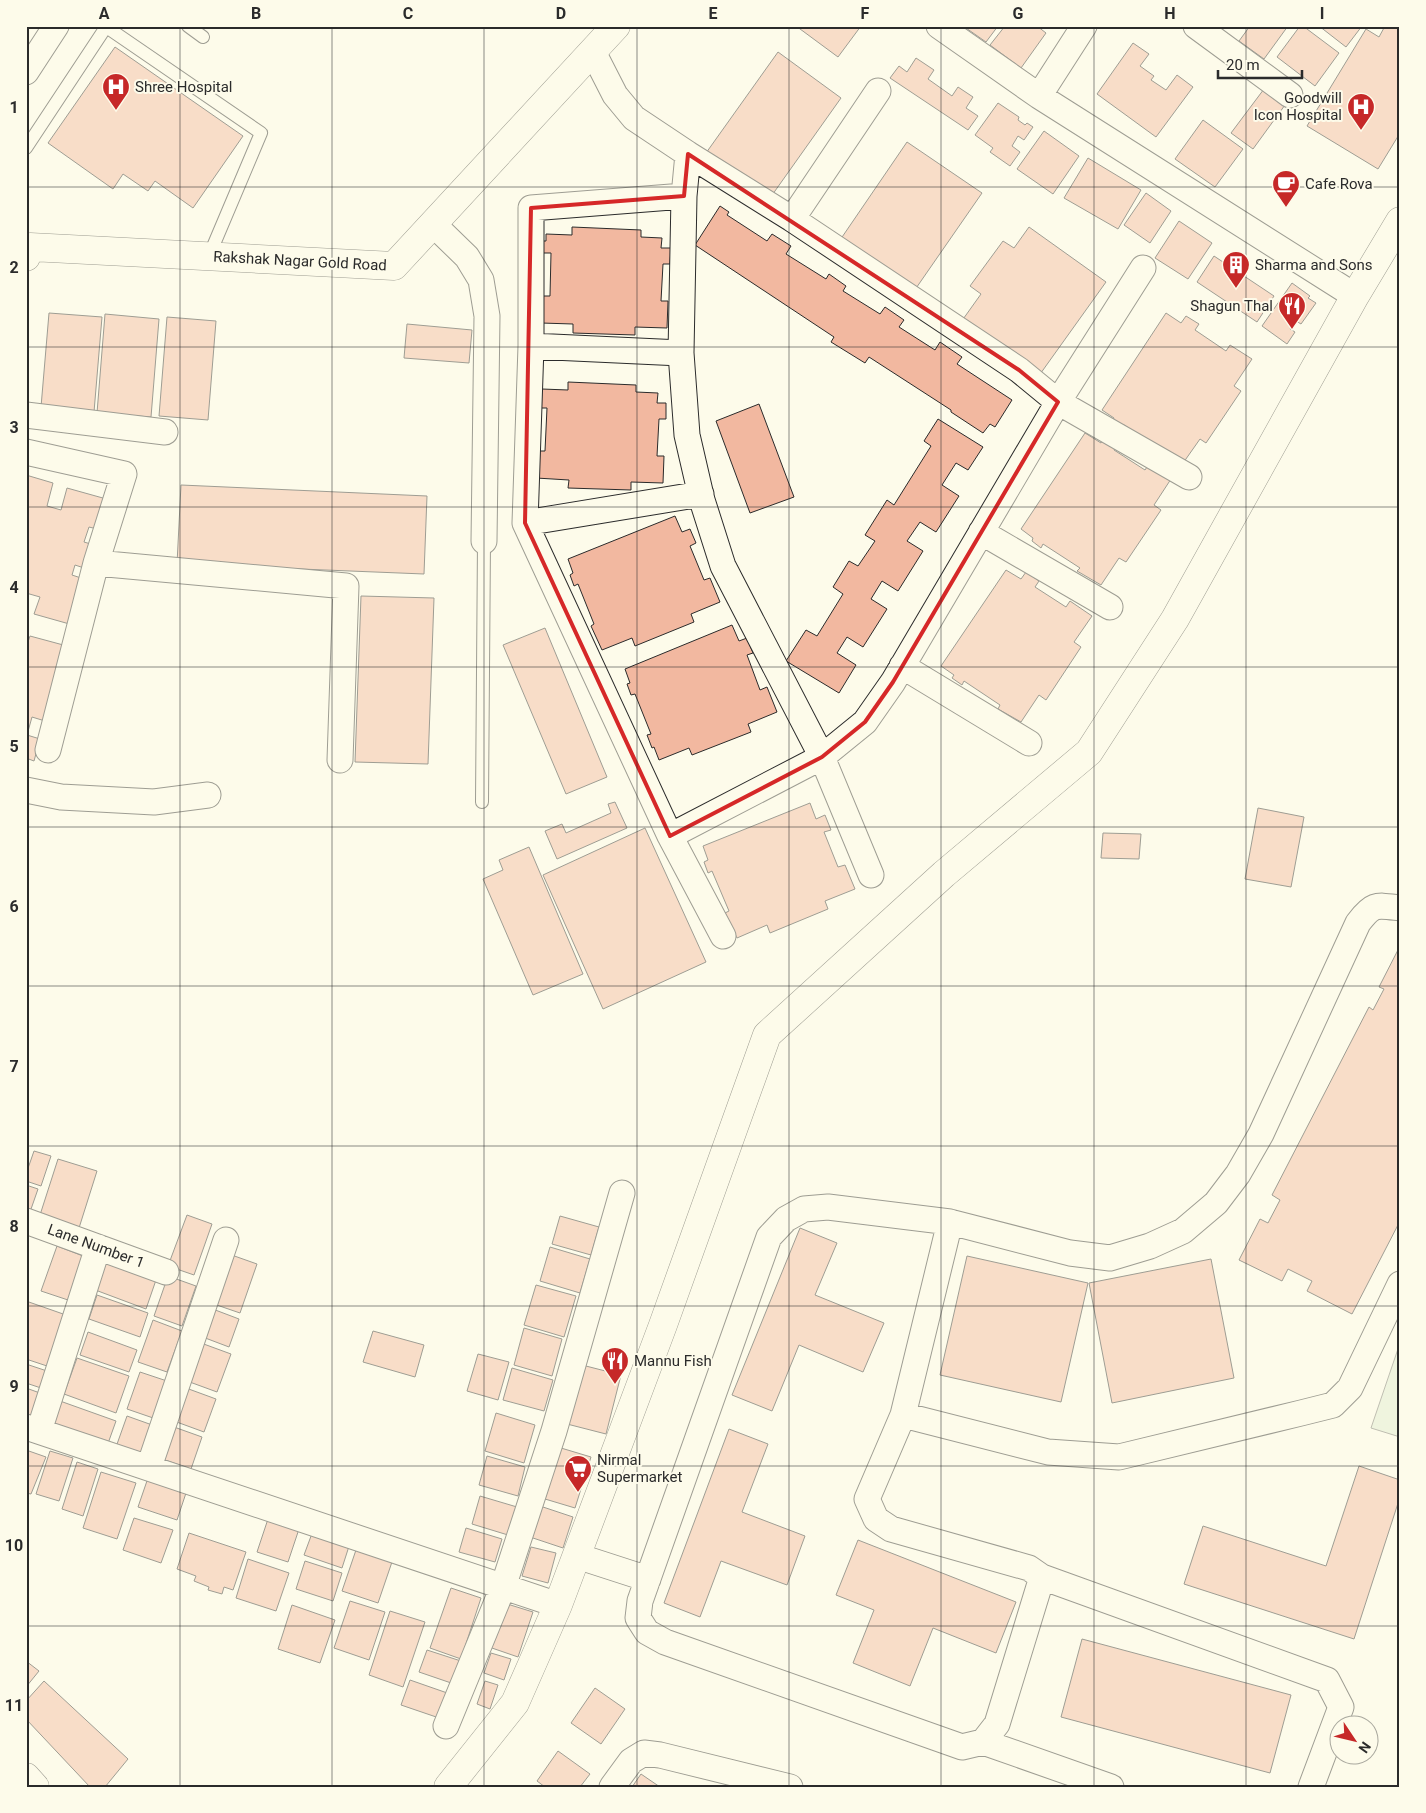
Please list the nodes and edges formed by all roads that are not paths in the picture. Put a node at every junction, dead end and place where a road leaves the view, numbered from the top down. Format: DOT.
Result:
graph roads {
  1 [pos="56,26"];
  2 [pos="188,26"];
  3 [pos="616,26"];
  4 [pos="939,26"];
  5 [pos="1084,26"];
  6 [pos="1196,26"];
  7 [pos="106,27"];
  8 [pos="203,37"];
  9 [pos="593,52"];
  10 [pos="27,70"];
  11 [pos="878,91"];
  12 [pos="1290,94"];
  13 [pos="1039,96"];
  14 [pos="26,148"];
  15 [pos="688,154"];
  16 [pos="684,196"];
  17 [pos="792,219"];
  18 [pos="1400,222"];
  19 [pos="433,224"];
  20 [pos="27,249"];
  21 [pos="209,256"];
  22 [pos="1144,268"];
  23 [pos="1355,296"];
  24 [pos="531,346"];
  25 [pos="681,353"];
  26 [pos="1058,402"];
  27 [pos="26,415"];
  28 [pos="165,432"];
  29 [pos="26,452"];
  30 [pos="1189,478"];
  31 [pos="700,494"];
  32 [pos="525,523"];
  33 [pos="981,532"];
  34 [pos="484,541"];
  35 [pos="96,564"];
  36 [pos="1110,607"];
  37 [pos="902,666"];
  38 [pos="1029,743"];
  39 [pos="48,750"];
  40 [pos="822,757"];
  41 [pos="340,760"];
  42 [pos="26,790"];
  43 [pos="208,795"];
  44 [pos="482,802"];
  45 [pos="670,836"];
  46 [pos="871,875"];
  47 [pos="1400,908"];
  48 [pos="723,936"];
  49 [pos="622,1193"];
  50 [pos="26,1221"];
  51 [pos="950,1222"];
  52 [pos="226,1240"];
  53 [pos="98,1247"];
  54 [pos="166,1272"];
  55 [pos="1400,1284"];
  56 [pos="903,1415"];
  57 [pos="33,1429"];
  58 [pos="149,1467"];
  59 [pos="576,1556"];
  60 [pos="1042,1577"];
  61 [pos="648,1579"];
  62 [pos="502,1587"];
  63 [pos="558,1605"];
  64 [pos="446,1726"];
  65 [pos="983,1742"];
  66 [pos="26,1777"];
  67 [pos="36,1787"];
  68 [pos="448,1787"];
  69 [pos="612,1787"];
  70 [pos="790,1787"];
  71 [pos="1111,1787"];
  72 [pos="1311,1787"];
  1 -- 10 [label="street"];
  2 -- 8 [label="lane"];
  3 -- 9 [label="street, Rakshak Nagar Gold Road"];
  4 -- 13 [label="street"];
  5 -- 13 [label="street"];
  6 -- 12 [label="street"];
  7 -- 14 [label="lane"];
  7 -- 21 [label="lane"];
  9 -- 15 [label="street"];
  9 -- 19 [label="street, Rakshak Nagar Gold Road"];
  11 -- 17 [label="street"];
  13 -- 23 [label="street"];
  15 -- 16 [label="street"];
  15 -- 17 [label="street"];
  16 -- 24 [label="street"];
  16 -- 25 [label="street"];
  17 -- 26 [label="street"];
  18 -- 23 [label="street"];
  19 -- 21 [label="street, Rakshak Nagar Gold Road"];
  19 -- 34 [label="street"];
  20 -- 21 [label="street, Rakshak Nagar Gold Road"];
  22 -- 26 [label="street"];
  23 -- 59 [label="street"];
  24 -- 25 [label="street"];
  24 -- 32 [label="street"];
  25 -- 31 [label="street"];
  26 -- 30 [label="street"];
  26 -- 33 [label="street"];
  27 -- 28 [label="street"];
  29 -- 35 [label="street"];
  31 -- 32 [label="street"];
  31 -- 40 [label="street"];
  32 -- 45 [label="street"];
  33 -- 36 [label="street"];
  33 -- 37 [label="street"];
  34 -- 44 [label="lane"];
  35 -- 39 [label="street"];
  35 -- 41 [label="street"];
  37 -- 38 [label="street"];
  37 -- 40 [label="street"];
  40 -- 45 [label="street"];
  40 -- 46 [label="street"];
  42 -- 43 [label="street"];
  45 -- 48 [label="street"];
  47 -- 51 [label="street"];
  49 -- 62 [label="street"];
  50 -- 53 [label="street, Lane Number 1"];
  51 -- 56 [label="street"];
  51 -- 61 [label="street"];
  52 -- 58 [label="street"];
  53 -- 54 [label="street, Lane Number 1"];
  53 -- 57 [label="street"];
  55 -- 56 [label="street"];
  56 -- 60 [label="street"];
  57 -- 58 [label="street"];
  58 -- 62 [label="street"];
  59 -- 61 [label="street"];
  59 -- 63 [label="street"];
  60 -- 65 [label="street"];
  60 -- 72 [label="street"];
  61 -- 65 [label="street"];
  62 -- 63 [label="street"];
  62 -- 64 [label="street"];
  63 -- 68 [label="street"];
  65 -- 71 [label="street"];
  66 -- 67 [label="street"];
  69 -- 70 [label="street"];
}
